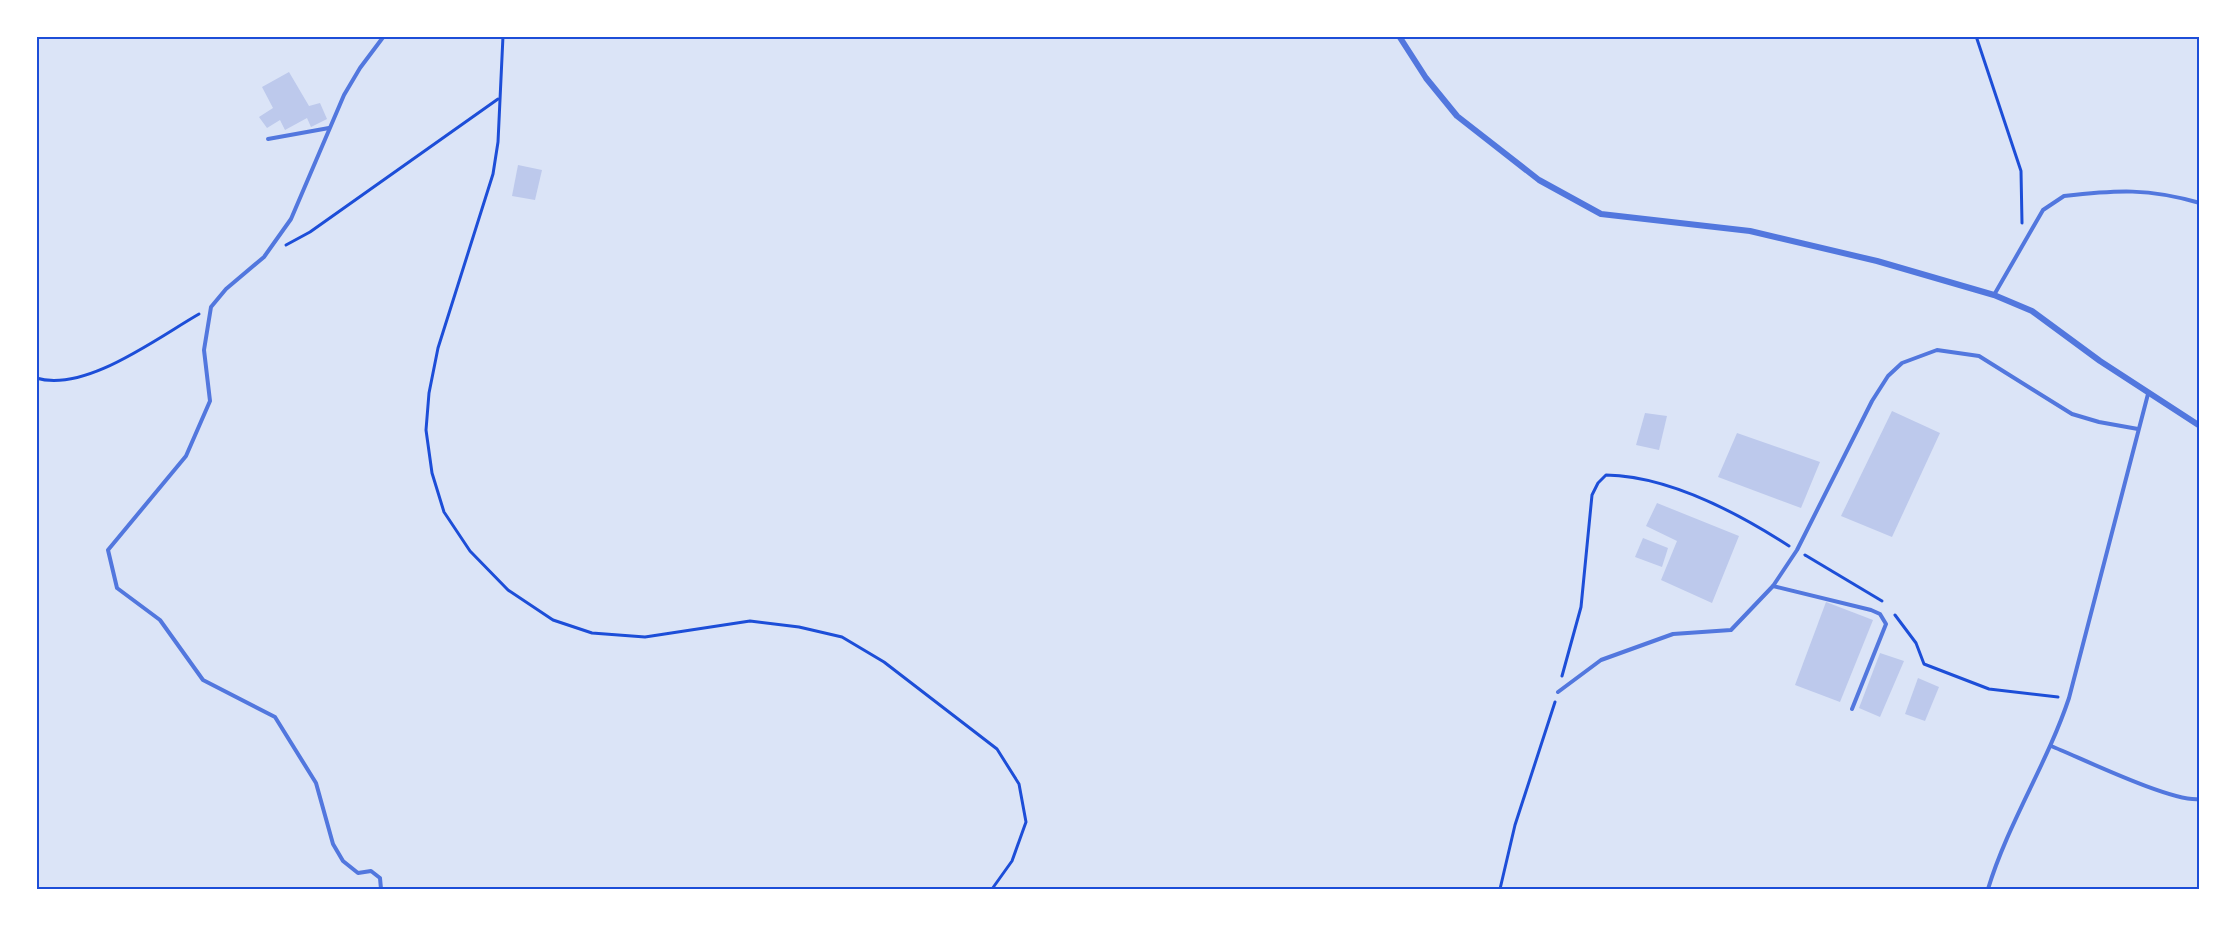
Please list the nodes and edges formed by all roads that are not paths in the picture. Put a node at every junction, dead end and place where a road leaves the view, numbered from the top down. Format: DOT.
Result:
graph roads {
  1 [pos="384,36"];
  2 [pos="1399,36"];
  3 [pos="330,127"];
  4 [pos="268,139"];
  5 [pos="2200,203"];
  6 [pos="1994,295"];
  7 [pos="2148,394"];
  8 [pos="2200,426"];
  9 [pos="2138,429"];
  10 [pos="1773,586"];
  11 [pos="1558,692"];
  12 [pos="1852,709"];
  13 [pos="2051,746"];
  14 [pos="2200,799"];
  15 [pos="381,889"];
  16 [pos="1988,889"];
  1 -- 3 [label="lane"];
  2 -- 6 [label="street"];
  3 -- 4 [label="lane"];
  3 -- 15 [label="lane"];
  5 -- 6 [label="lane"];
  6 -- 7 [label="street"];
  7 -- 8 [label="street"];
  7 -- 9 [label="lane"];
  9 -- 10 [label="lane"];
  9 -- 13 [label="lane"];
  10 -- 11 [label="lane"];
  10 -- 12 [label="lane"];
  13 -- 14 [label="lane"];
  13 -- 16 [label="lane"];
}
